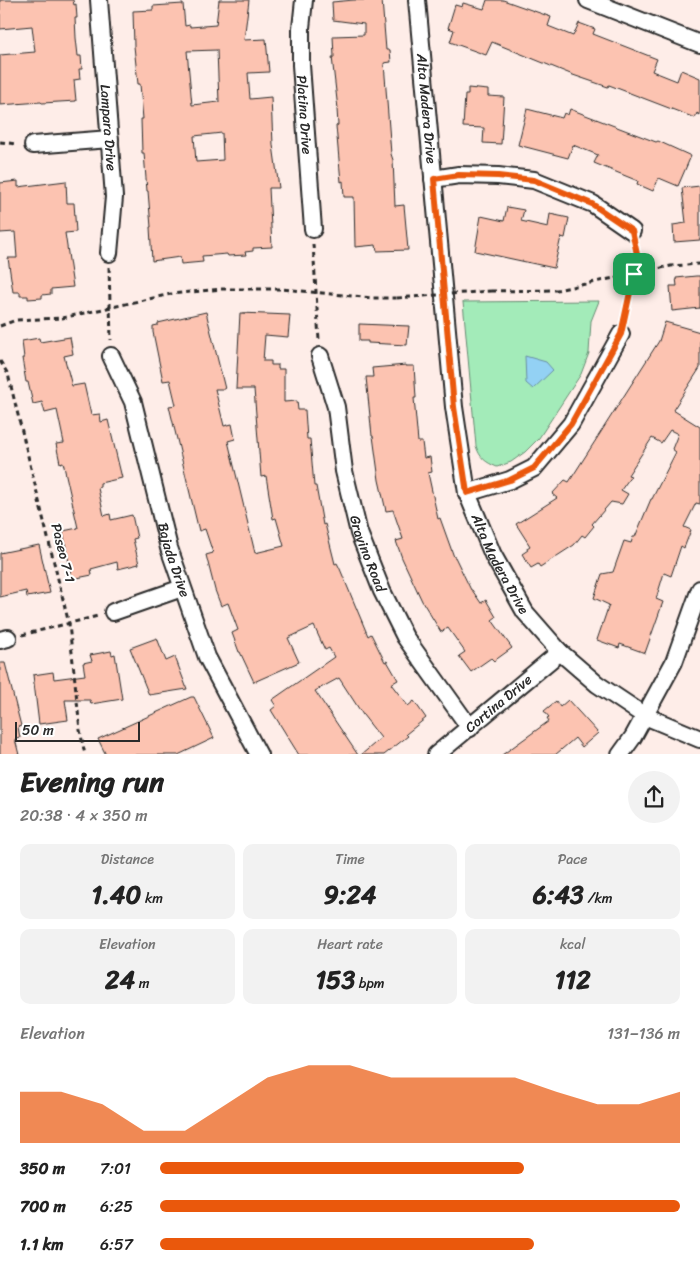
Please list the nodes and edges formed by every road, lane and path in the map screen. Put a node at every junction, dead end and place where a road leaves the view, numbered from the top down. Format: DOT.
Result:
graph roads {
  1 [pos="99,0"];
  2 [pos="304,0"];
  3 [pos="417,0"];
  4 [pos="588,0"];
  5 [pos="700,44"];
  6 [pos="110,138"];
  7 [pos="33,145"];
  8 [pos="434,179"];
  9 [pos="313,228"];
  10 [pos="632,231"];
  11 [pos="109,254"];
  12 [pos="700,264"];
  13 [pos="641,273"];
  14 [pos="634,274"];
  15 [pos="315,292"];
  16 [pos="110,307"];
  17 [pos="0,326"];
  18 [pos="621,334"];
  19 [pos="112,356"];
  20 [pos="320,356"];
  21 [pos="0,361"];
  22 [pos="467,493"];
  23 [pos="182,588"];
  24 [pos="700,589"];
  25 [pos="113,612"];
  26 [pos="69,624"];
  27 [pos="4,639"];
  28 [pos="560,652"];
  29 [pos="645,716"];
  30 [pos="470,728"];
  31 [pos="700,739"];
  32 [pos="254,753"];
  33 [pos="85,754"];
  34 [pos="436,754"];
  35 [pos="620,754"];
  1 -- 6 [label="street, Lampara Drive"];
  2 -- 9 [label="street, Platina Drive"];
  3 -- 8 [label="street, Alta Madera Drive"];
  4 -- 5 [label="street"];
  6 -- 7 [label="street"];
  6 -- 11 [label="street, Lampara Drive"];
  8 -- 10 [label="street"];
  8 -- 22 [label="street, Alta Madera Drive"];
  9 -- 15 [label="path"];
  10 -- 13 [label="path"];
  11 -- 16 [label="path"];
  12 -- 13 [label="path"];
  13 -- 14 [label="path"];
  14 -- 15 [label="path, bridge"];
  14 -- 18 [label="path"];
  15 -- 16 [label="path"];
  15 -- 20 [label="path"];
  16 -- 17 [label="path"];
  16 -- 19 [label="path"];
  18 -- 22 [label="street"];
  19 -- 23 [label="street, Bajada Drive"];
  20 -- 30 [label="street, Gravino Road"];
  21 -- 26 [label="path, Paseo 7-1"];
  22 -- 28 [label="street, Alta Madera Drive"];
  23 -- 25 [label="street"];
  23 -- 32 [label="street, Bajada Drive"];
  24 -- 29 [label="street"];
  25 -- 26 [label="path"];
  26 -- 27 [label="path"];
  26 -- 33 [label="path, Paseo 7-1"];
  28 -- 29 [label="street, Alta Madera Drive"];
  28 -- 30 [label="street, Cortina Drive"];
  29 -- 31 [label="street, Alta Madera Drive"];
  29 -- 35 [label="street"];
  30 -- 34 [label="street, Cortina Drive"];
}
